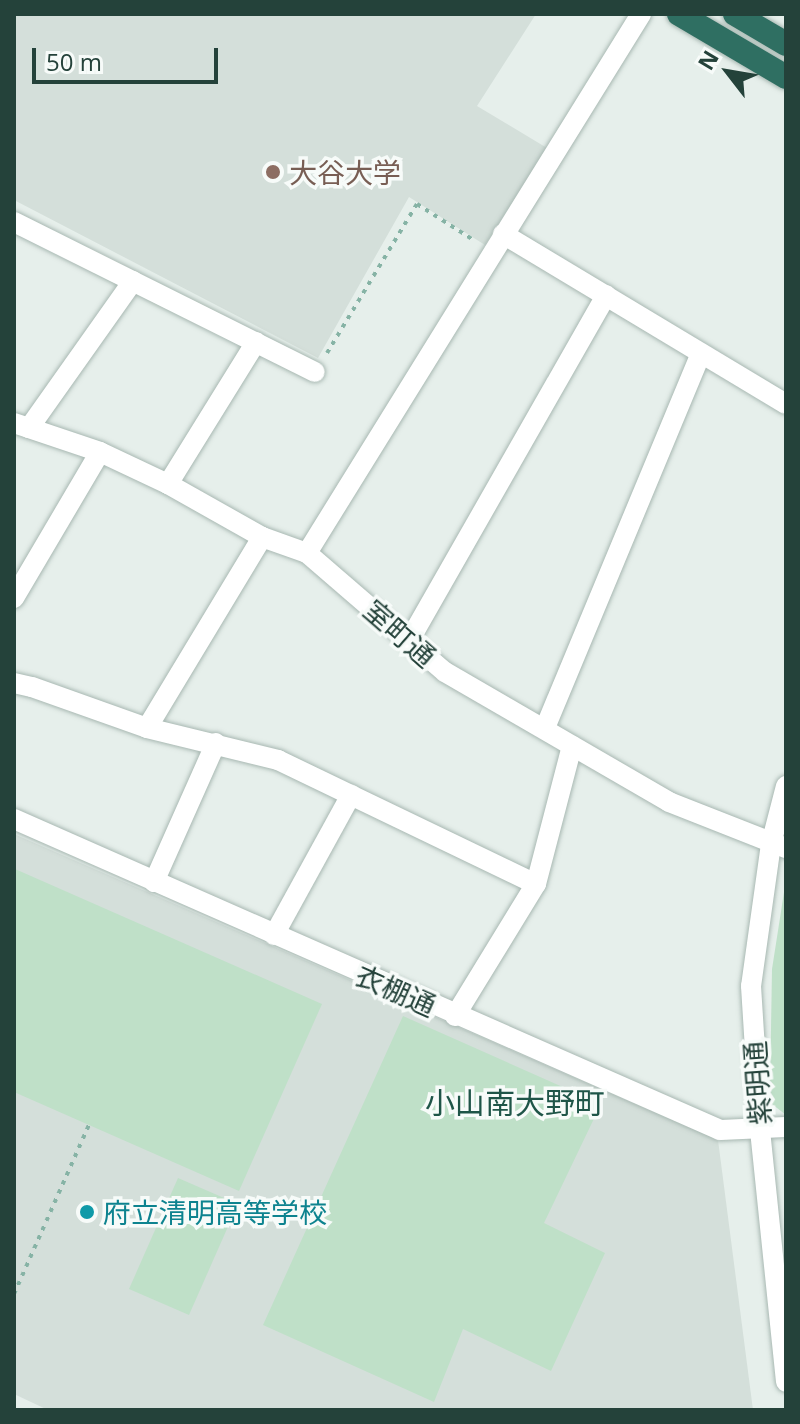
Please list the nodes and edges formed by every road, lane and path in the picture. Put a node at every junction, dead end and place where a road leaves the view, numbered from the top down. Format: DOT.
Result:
graph roads {
  1 [pos="641,14"];
  2 [pos="679,14"];
  3 [pos="743,16"];
  4 [pos="731,44"];
  5 [pos="786,44"];
  6 [pos="786,77"];
  7 [pos="14,222"];
  8 [pos="503,234"];
  9 [pos="491,252"];
  10 [pos="133,281"];
  11 [pos="606,295"];
  12 [pos="256,342"];
  13 [pos="701,353"];
  14 [pos="315,372"];
  15 [pos="785,400"];
  16 [pos="22,426"];
  17 [pos="100,452"];
  18 [pos="168,484"];
  19 [pos="262,537"];
  20 [pos="307,553"];
  21 [pos="14,598"];
  22 [pos="409,641"];
  23 [pos="14,683"];
  24 [pos="147,728"];
  25 [pos="545,728"];
  26 [pos="216,743"];
  27 [pos="572,746"];
  28 [pos="786,786"];
  29 [pos="351,795"];
  30 [pos="14,819"];
  31 [pos="779,846"];
  32 [pos="154,882"];
  33 [pos="536,884"];
  34 [pos="274,935"];
  35 [pos="455,1016"];
  36 [pos="89,1125"];
  37 [pos="786,1127"];
  38 [pos="760,1130"];
  39 [pos="14,1294"];
  40 [pos="786,1382"];
  1 -- 8 [label="street"];
  2 -- 4 [label="highway"];
  3 -- 4 [label="street"];
  3 -- 5 [label="highway"];
  4 -- 6 [label="highway"];
  7 -- 10 [label="street"];
  8 -- 9 [label="street"];
  8 -- 11 [label="street"];
  9 -- 14 [label="path"];
  9 -- 20 [label="street"];
  10 -- 12 [label="street"];
  10 -- 16 [label="street"];
  11 -- 13 [label="street"];
  11 -- 22 [label="street"];
  12 -- 14 [label="street"];
  12 -- 18 [label="street"];
  13 -- 15 [label="street"];
  13 -- 25 [label="street"];
  16 -- 17 [label="street, 室町通"];
  17 -- 18 [label="street, 室町通"];
  17 -- 21 [label="street"];
  18 -- 19 [label="street, 室町通"];
  19 -- 20 [label="street, 室町通"];
  19 -- 24 [label="street"];
  20 -- 22 [label="street, 室町通"];
  22 -- 25 [label="street, 室町通"];
  23 -- 24 [label="street"];
  24 -- 26 [label="street"];
  25 -- 27 [label="street, 室町通"];
  26 -- 29 [label="street"];
  26 -- 32 [label="street"];
  27 -- 31 [label="street, 室町通"];
  27 -- 33 [label="street"];
  28 -- 31 [label="street, 紫明通"];
  29 -- 33 [label="street"];
  29 -- 34 [label="street"];
  30 -- 32 [label="street, 衣棚通"];
  31 -- 38 [label="street, 紫明通"];
  32 -- 34 [label="street, 衣棚通"];
  33 -- 35 [label="street"];
  34 -- 35 [label="street, 衣棚通"];
  35 -- 38 [label="street, 衣棚通"];
  36 -- 39 [label="path"];
  37 -- 38 [label="street, 衣棚通"];
  38 -- 40 [label="street, 紫明通"];
}
